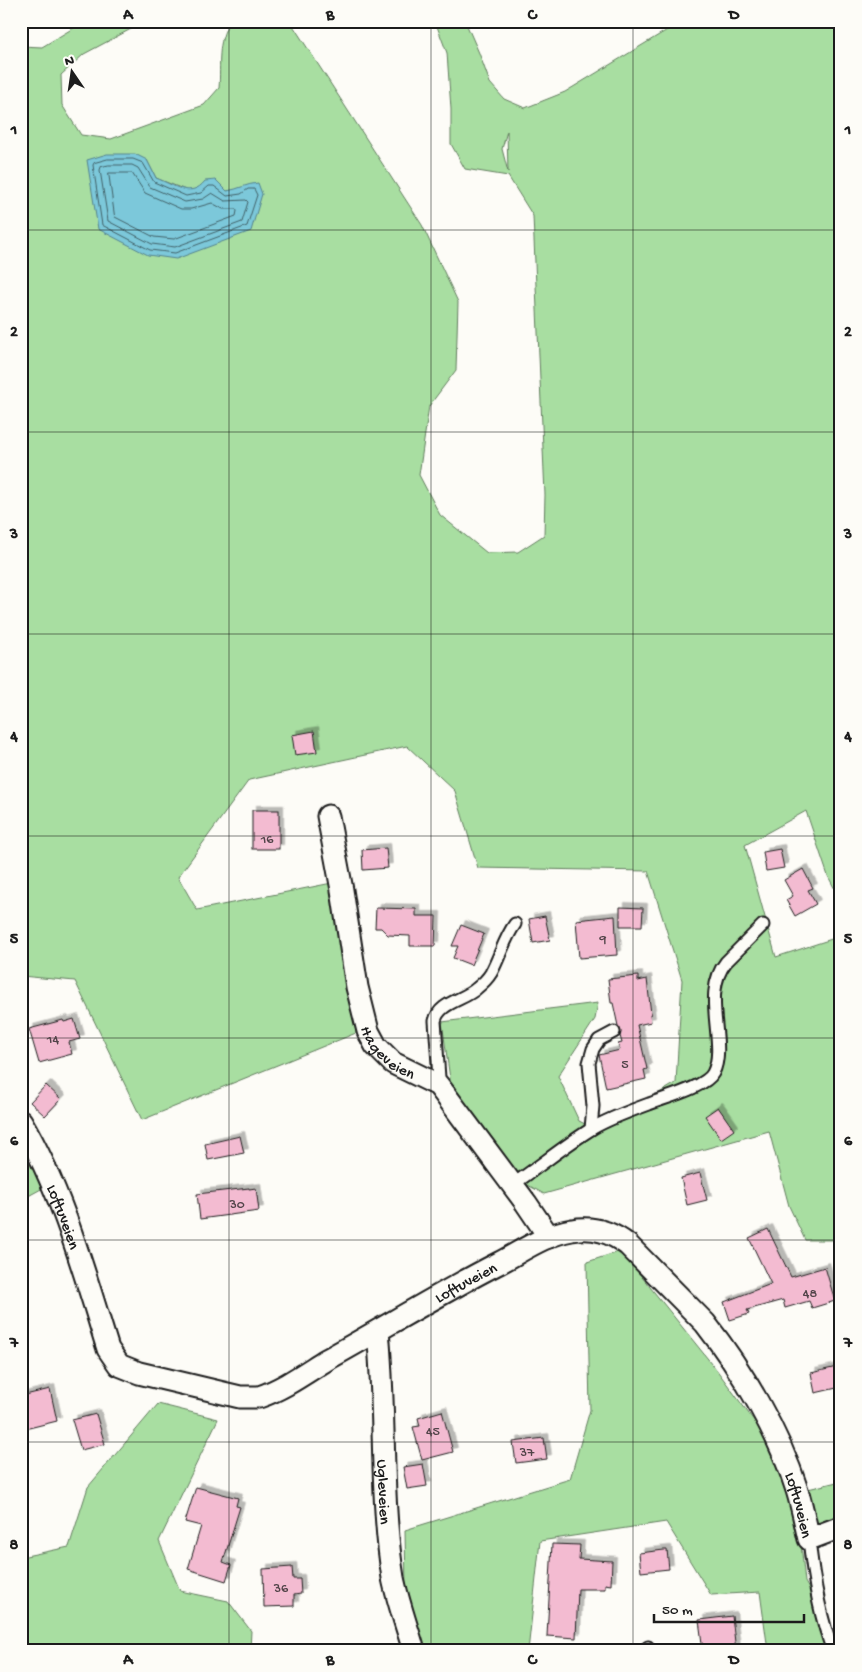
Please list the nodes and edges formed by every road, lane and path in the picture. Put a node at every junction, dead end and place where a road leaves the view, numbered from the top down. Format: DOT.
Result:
graph roads {
  1 [pos="328,816"];
  2 [pos="515,924"];
  3 [pos="763,925"];
  4 [pos="614,1032"];
  5 [pos="438,1085"];
  6 [pos="21,1120"];
  7 [pos="591,1129"];
  8 [pos="512,1185"];
  9 [pos="548,1237"];
  10 [pos="378,1331"];
  11 [pos="841,1527"];
  12 [pos="809,1539"];
  13 [pos="414,1651"];
  14 [pos="833,1651"];
  1 -- 5 [label="street, Hageveien"];
  2 -- 5 [label="lane"];
  3 -- 7 [label="lane"];
  4 -- 7 [label="lane"];
  5 -- 8 [label="street, Hageveien"];
  6 -- 10 [label="street, Loftuveien"];
  7 -- 8 [label="lane"];
  8 -- 9 [label="street, Hageveien"];
  9 -- 10 [label="street, Loftuveien"];
  9 -- 12 [label="street, Loftuveien"];
  10 -- 13 [label="street, Ugleveien"];
  11 -- 12 [label="street"];
  12 -- 14 [label="lane, Loftuveien"];
}
